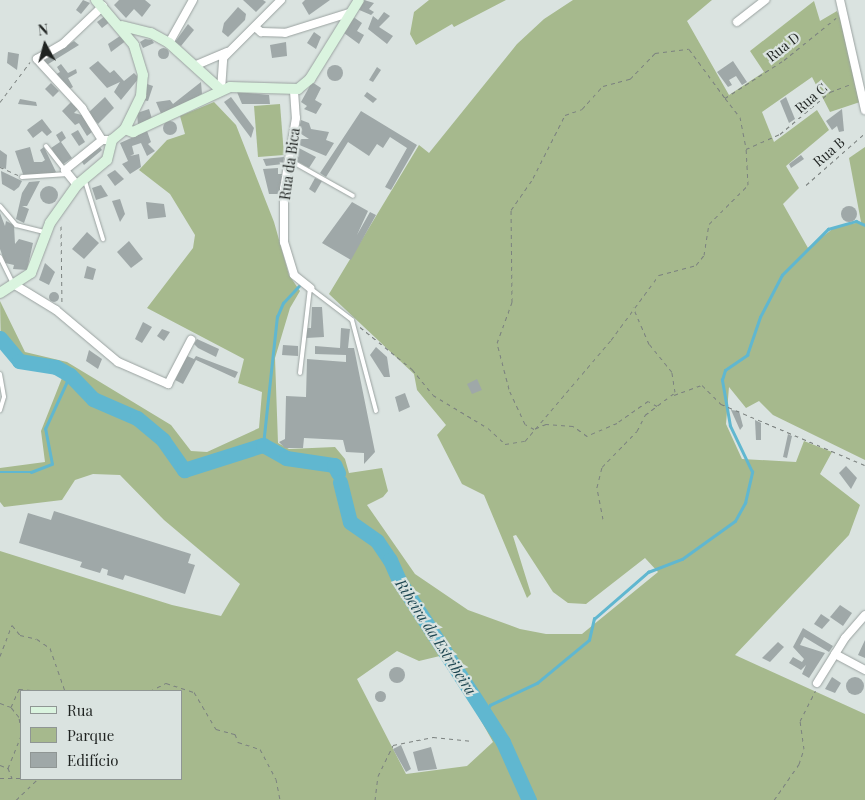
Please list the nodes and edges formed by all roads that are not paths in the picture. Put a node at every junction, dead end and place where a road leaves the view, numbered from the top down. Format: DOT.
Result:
graph roads {
  1 [pos="193,0"];
  2 [pos="281,0"];
  3 [pos="360,0"];
  4 [pos="765,0"];
  5 [pos="840,0"];
  6 [pos="100,3"];
  7 [pos="349,13"];
  8 [pos="737,22"];
  9 [pos="121,26"];
  10 [pos="255,27"];
  11 [pos="169,43"];
  12 [pos="229,52"];
  13 [pos="194,66"];
  14 [pos="221,90"];
  15 [pos="294,91"];
  16 [pos="865,110"];
  17 [pos="129,130"];
  18 [pos="107,140"];
  19 [pos="46,146"];
  20 [pos="291,160"];
  21 [pos="67,172"];
  22 [pos="22,177"];
  23 [pos="80,182"];
  24 [pos="354,196"];
  25 [pos="0,206"];
  26 [pos="46,232"];
  27 [pos="103,239"];
  28 [pos="0,257"];
  29 [pos="15,286"];
  30 [pos="310,288"];
  31 [pos="0,293"];
  32 [pos="192,340"];
  33 [pos="300,373"];
  34 [pos="0,374"];
  35 [pos="0,410"];
  36 [pos="376,411"];
  37 [pos="865,615"];
  38 [pos="835,654"];
  39 [pos="865,670"];
  40 [pos="818,683"];
  1 -- 11 [label="street"];
  2 -- 10 [label="street"];
  3 -- 7 [label="street"];
  4 -- 8 [label="street"];
  5 -- 16 [label="street"];
  6 -- 9 [label="street"];
  6 -- 18 [label="street"];
  7 -- 10 [label="street"];
  7 -- 15 [label="street"];
  9 -- 11 [label="street"];
  9 -- 17 [label="street"];
  10 -- 12 [label="street"];
  11 -- 13 [label="street"];
  12 -- 13 [label="street"];
  12 -- 14 [label="street"];
  13 -- 14 [label="street"];
  14 -- 15 [label="street"];
  14 -- 17 [label="street"];
  15 -- 20 [label="street, Rua da Bica"];
  17 -- 18 [label="street"];
  18 -- 21 [label="street"];
  18 -- 23 [label="street"];
  19 -- 21 [label="lane"];
  20 -- 24 [label="lane"];
  20 -- 30 [label="street, Rua da Bica"];
  21 -- 22 [label="lane"];
  21 -- 23 [label="street"];
  23 -- 26 [label="street"];
  23 -- 27 [label="lane"];
  25 -- 26 [label="lane"];
  26 -- 29 [label="street"];
  28 -- 29 [label="lane"];
  29 -- 31 [label="street"];
  29 -- 32 [label="street"];
  30 -- 33 [label="lane"];
  30 -- 36 [label="lane"];
  34 -- 35 [label="lane"];
  37 -- 38 [label="street"];
  38 -- 39 [label="street"];
  38 -- 40 [label="street"];
}
